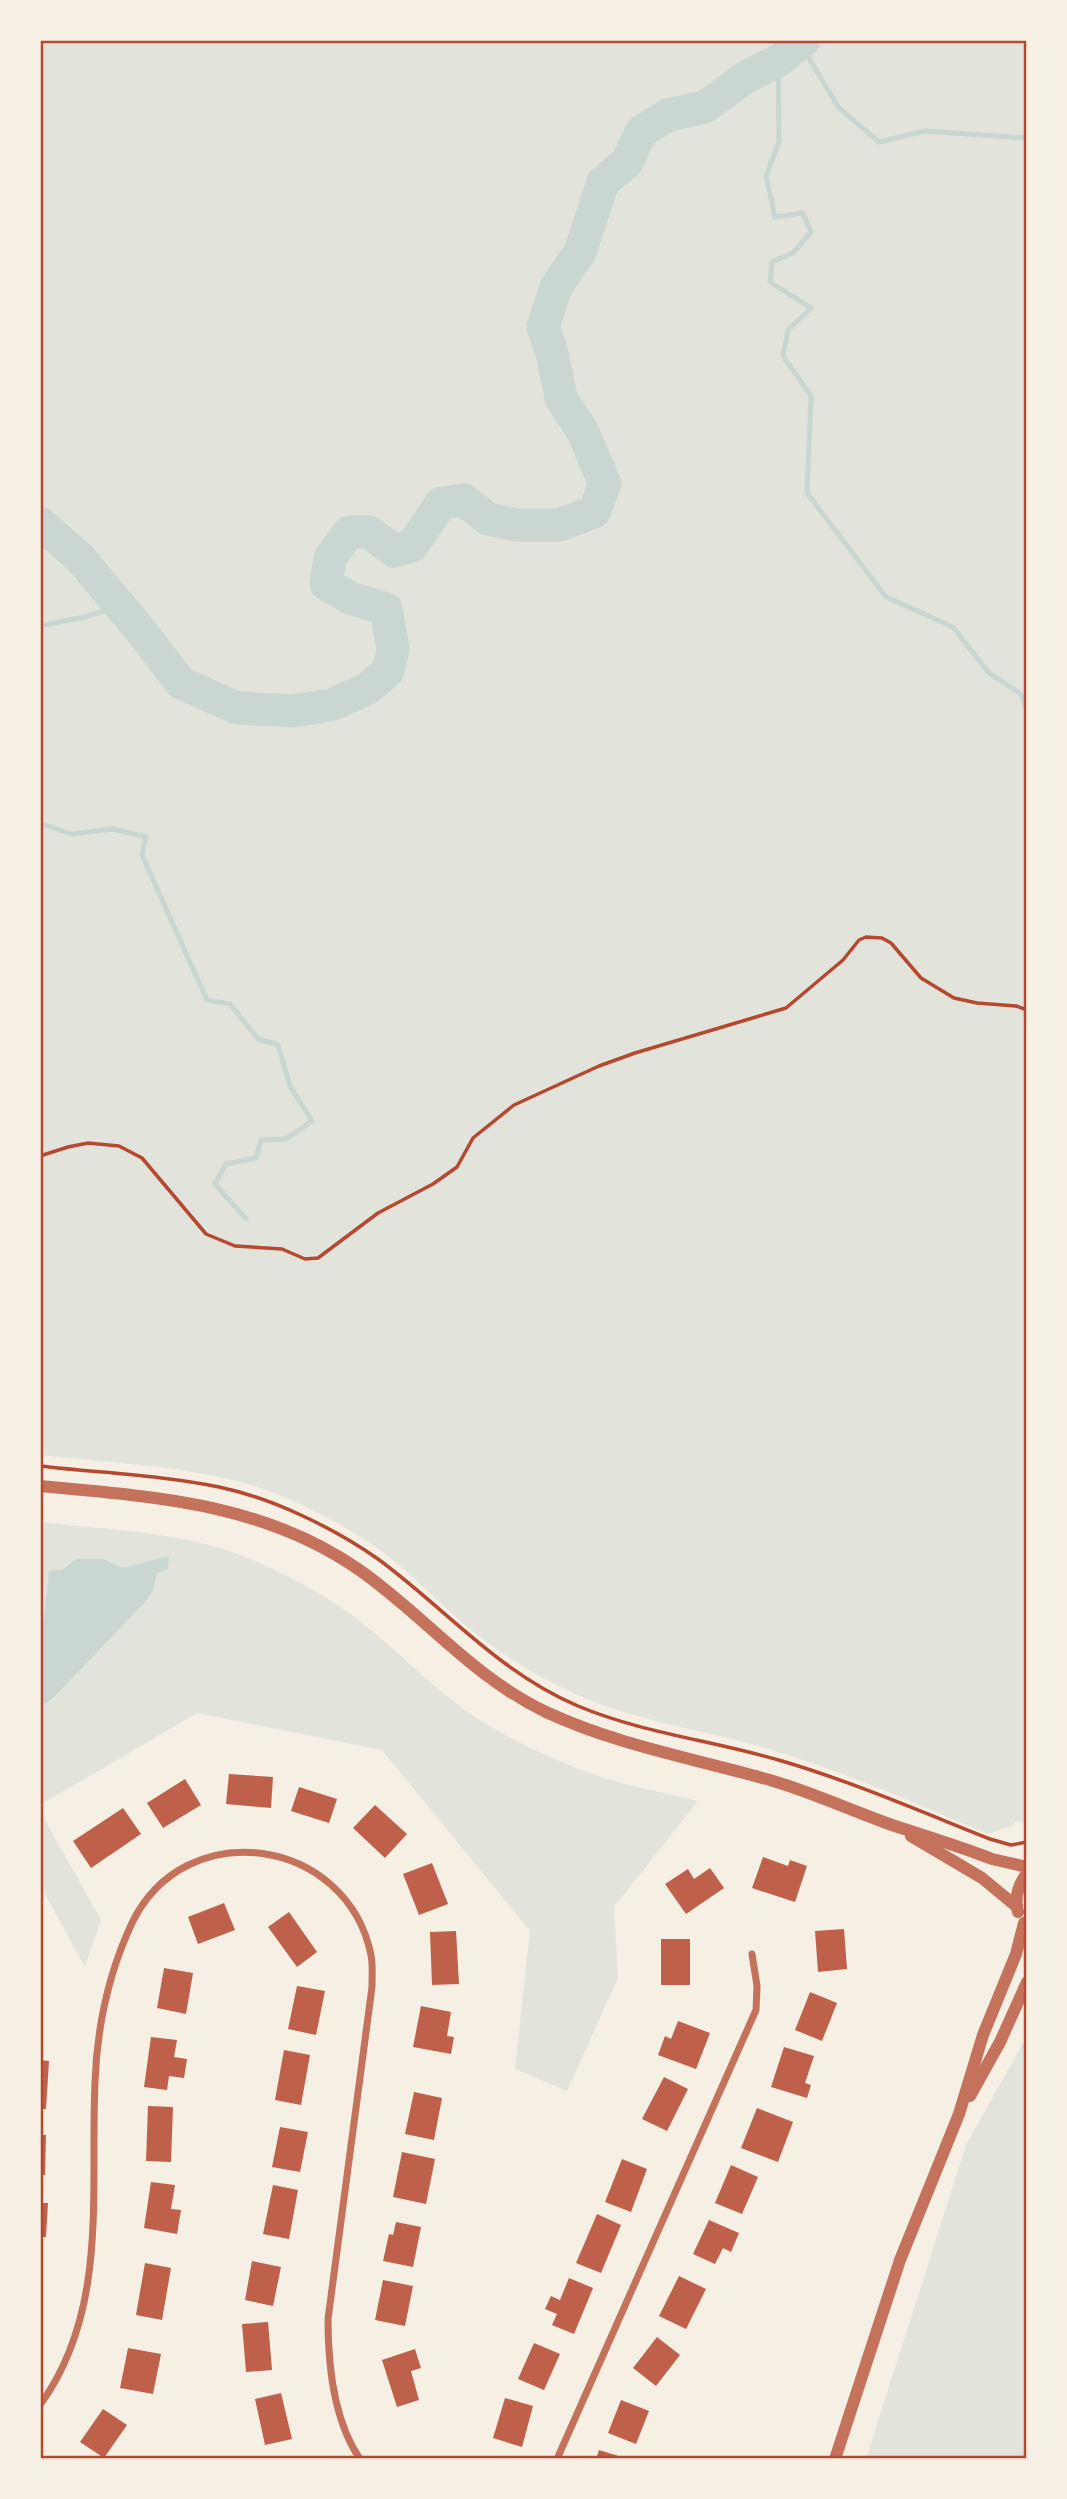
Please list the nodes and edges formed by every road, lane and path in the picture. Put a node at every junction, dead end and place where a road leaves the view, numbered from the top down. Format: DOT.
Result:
graph roads {
  1 [pos="1027,1010"];
  2 [pos="40,1156"];
  3 [pos="40,1466"];
  4 [pos="40,1486"];
  5 [pos="893,1825"];
  6 [pos="1027,1842"];
  7 [pos="1027,1867"];
  8 [pos="1027,1873"];
  9 [pos="1017,1907"];
  10 [pos="1025,1924"];
  11 [pos="752,1954"];
  12 [pos="1027,1982"];
  13 [pos="1025,1994"];
  14 [pos="959,2114"];
  15 [pos="40,2405"];
  16 [pos="360,2459"];
  17 [pos="557,2459"];
  18 [pos="835,2459"];
  1 -- 2 [label="path"];
  3 -- 6 [label="path"];
  4 -- 5 [label="street"];
  5 -- 7 [label="street"];
  5 -- 9 [label="street"];
  8 -- 9 [label="street"];
  9 -- 10 [label="street"];
  10 -- 14 [label="street"];
  11 -- 17 [label="street"];
  12 -- 13 [label="street"];
  13 -- 14 [label="street"];
  14 -- 18 [label="street"];
  15 -- 16 [label="street"];
}
